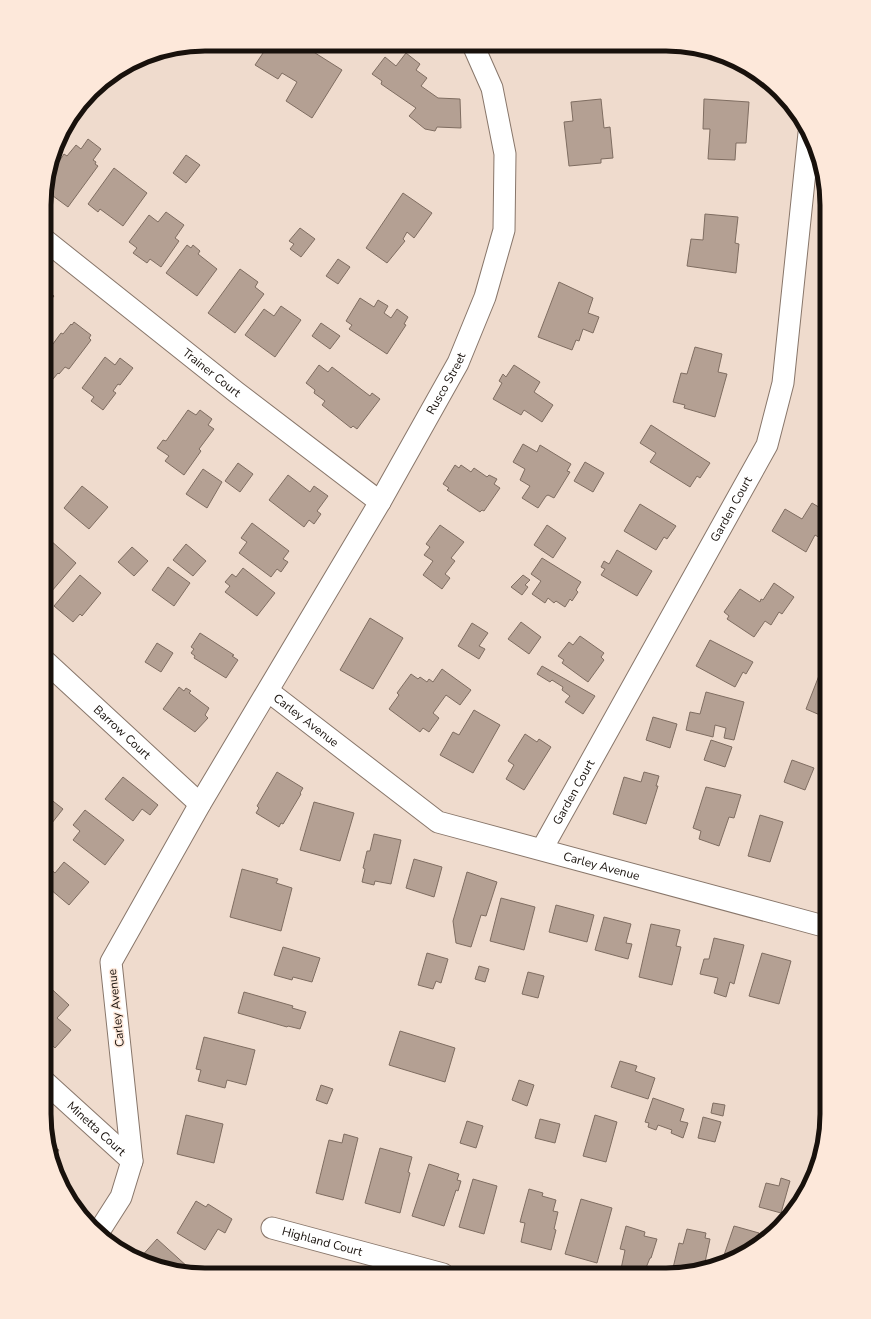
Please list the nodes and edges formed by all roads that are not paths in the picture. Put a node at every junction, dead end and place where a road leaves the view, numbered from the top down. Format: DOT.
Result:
graph roads {
  1 [pos="476,51"];
  2 [pos="808,145"];
  3 [pos="51,245"];
  4 [pos="380,502"];
  5 [pos="51,667"];
  6 [pos="268,691"];
  7 [pos="200,804"];
  8 [pos="542,849"];
  9 [pos="820,925"];
  10 [pos="51,1087"];
  11 [pos="132,1161"];
  12 [pos="101,1228"];
  13 [pos="272,1228"];
  14 [pos="421,1268"];
  1 -- 4 [label="street, Rusco Street"];
  2 -- 8 [label="street, Garden Court"];
  3 -- 4 [label="street, Trainer Court"];
  4 -- 6 [label="street, Rusco Street"];
  5 -- 7 [label="street, Barrow Court"];
  6 -- 7 [label="street, Carley Avenue"];
  6 -- 8 [label="street, Carley Avenue"];
  7 -- 11 [label="street, Carley Avenue"];
  8 -- 9 [label="street, Carley Avenue"];
  10 -- 11 [label="street, Minetta Court"];
  11 -- 12 [label="street, Carley Avenue"];
  13 -- 14 [label="street, Highland Court"];
}
